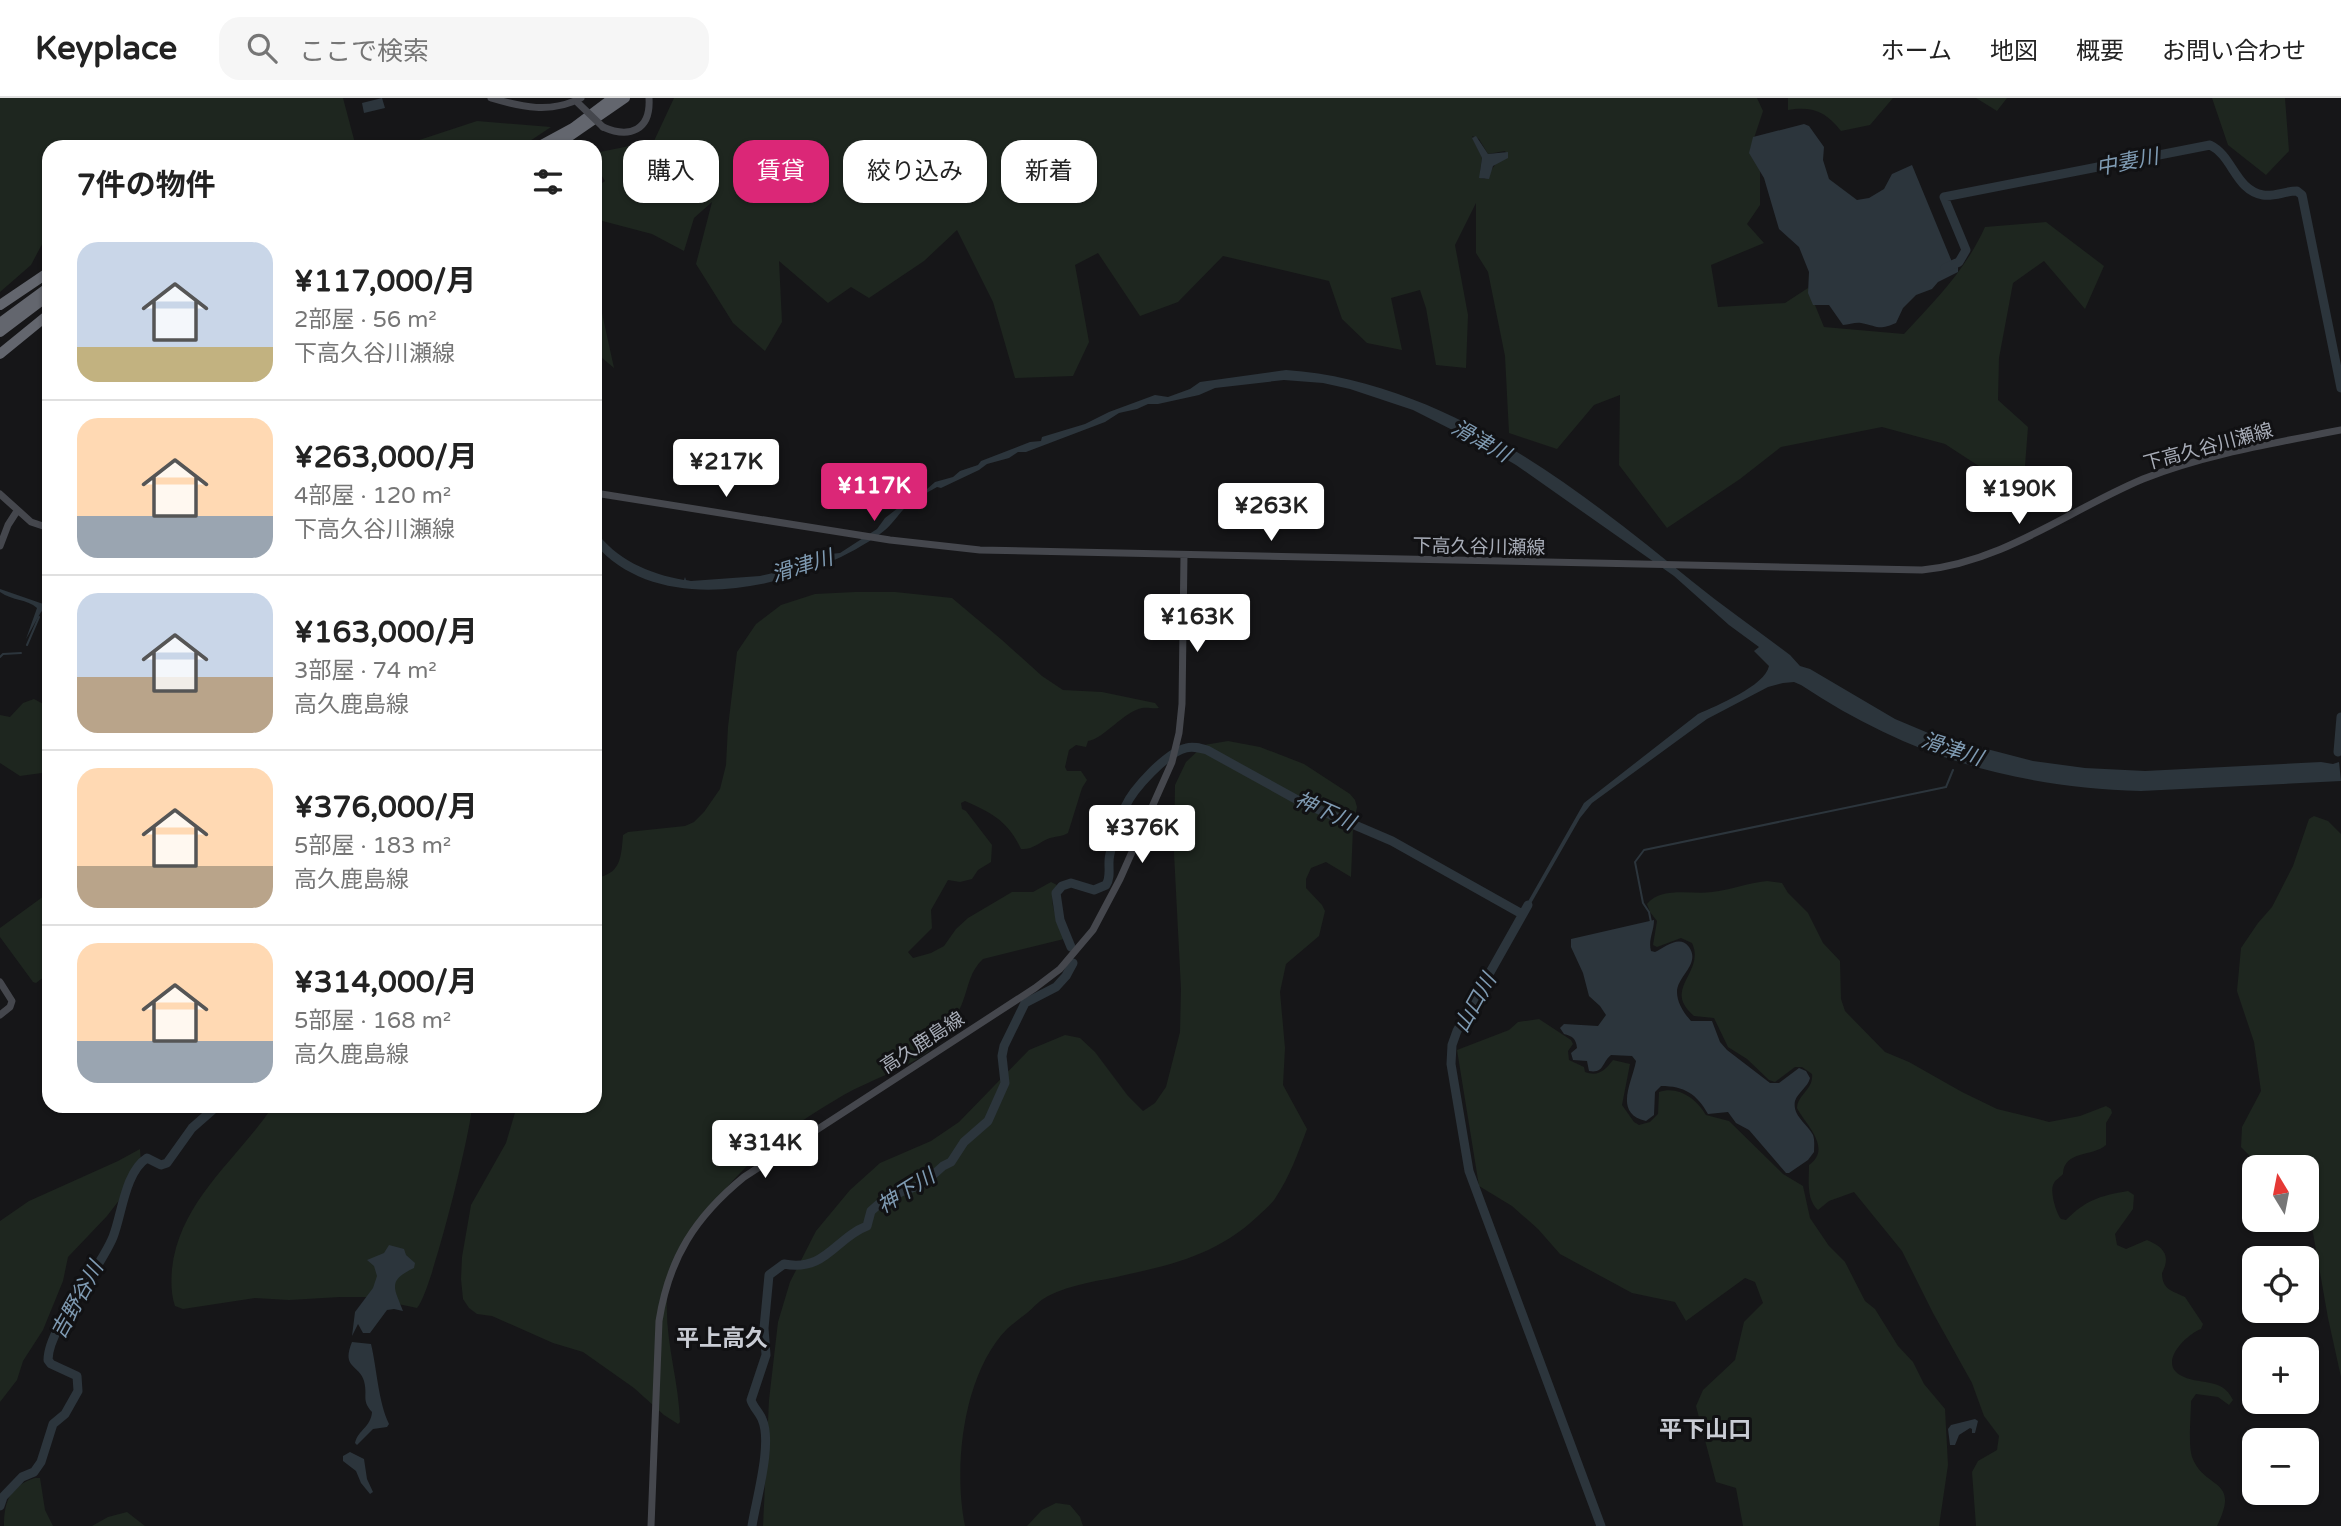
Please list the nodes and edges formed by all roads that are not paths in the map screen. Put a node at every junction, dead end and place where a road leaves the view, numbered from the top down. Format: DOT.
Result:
graph roads {
  1 [pos="491,98"];
  2 [pos="613,98"];
  3 [pos="625,98"];
  4 [pos="649,98"];
  5 [pos="577,101"];
  6 [pos="551,140"];
  7 [pos="564,140"];
  8 [pos="42,277"];
  9 [pos="42,292"];
  10 [pos="42,300"];
  11 [pos="0,305"];
  12 [pos="42,320"];
  13 [pos="0,323"];
  14 [pos="0,332"];
  15 [pos="0,354"];
  16 [pos="2341,429"];
  17 [pos="0,494"];
  18 [pos="602,494"];
  19 [pos="17,511"];
  20 [pos="42,526"];
  21 [pos="0,546"];
  22 [pos="1184,555"];
  23 [pos="0,982"];
  24 [pos="0,1015"];
  25 [pos="651,1526"];
  1 -- 5 [label="main road"];
  2 -- 6 [label="highway"];
  3 -- 7 [label="highway"];
  4 -- 5 [label="main road, bridge"];
  8 -- 11 [label="highway"];
  9 -- 13 [label="highway"];
  10 -- 14 [label="highway"];
  12 -- 15 [label="highway"];
  16 -- 22 [label="main road, 下高久谷川瀬線"];
  17 -- 19 [label="main road"];
  18 -- 22 [label="main road, 下高久谷川瀬線"];
  19 -- 20 [label="main road"];
  19 -- 21 [label="main road"];
  22 -- 25 [label="main road, 高久鹿島線"];
  23 -- 24 [label="main road"];
}
